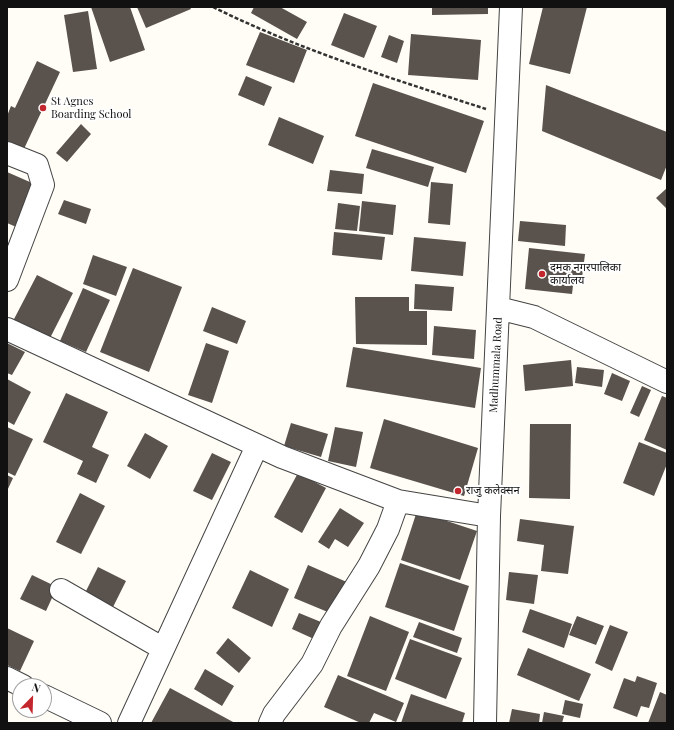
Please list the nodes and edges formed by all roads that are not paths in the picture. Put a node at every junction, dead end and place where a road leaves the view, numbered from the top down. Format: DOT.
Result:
graph roads {
  1 [pos="511,7"];
  2 [pos="7,153"];
  3 [pos="7,280"];
  4 [pos="498,308"];
  5 [pos="7,329"];
  6 [pos="667,382"];
  7 [pos="257,446"];
  8 [pos="398,501"];
  9 [pos="489,516"];
  10 [pos="61,590"];
  11 [pos="162,648"];
  12 [pos="52,700"];
  13 [pos="100,723"];
  14 [pos="129,723"];
  15 [pos="270,723"];
  16 [pos="486,723"];
  1 -- 4 [label="street, Madhummala Road"];
  2 -- 3 [label="street"];
  4 -- 6 [label="street"];
  4 -- 9 [label="street, Madhummala Road"];
  5 -- 7 [label="street"];
  7 -- 8 [label="street"];
  7 -- 11 [label="street"];
  8 -- 9 [label="street"];
  8 -- 15 [label="street"];
  9 -- 16 [label="street, Madhummala Road"];
  10 -- 11 [label="street"];
  11 -- 14 [label="street"];
  12 -- 13 [label="street"];
}
